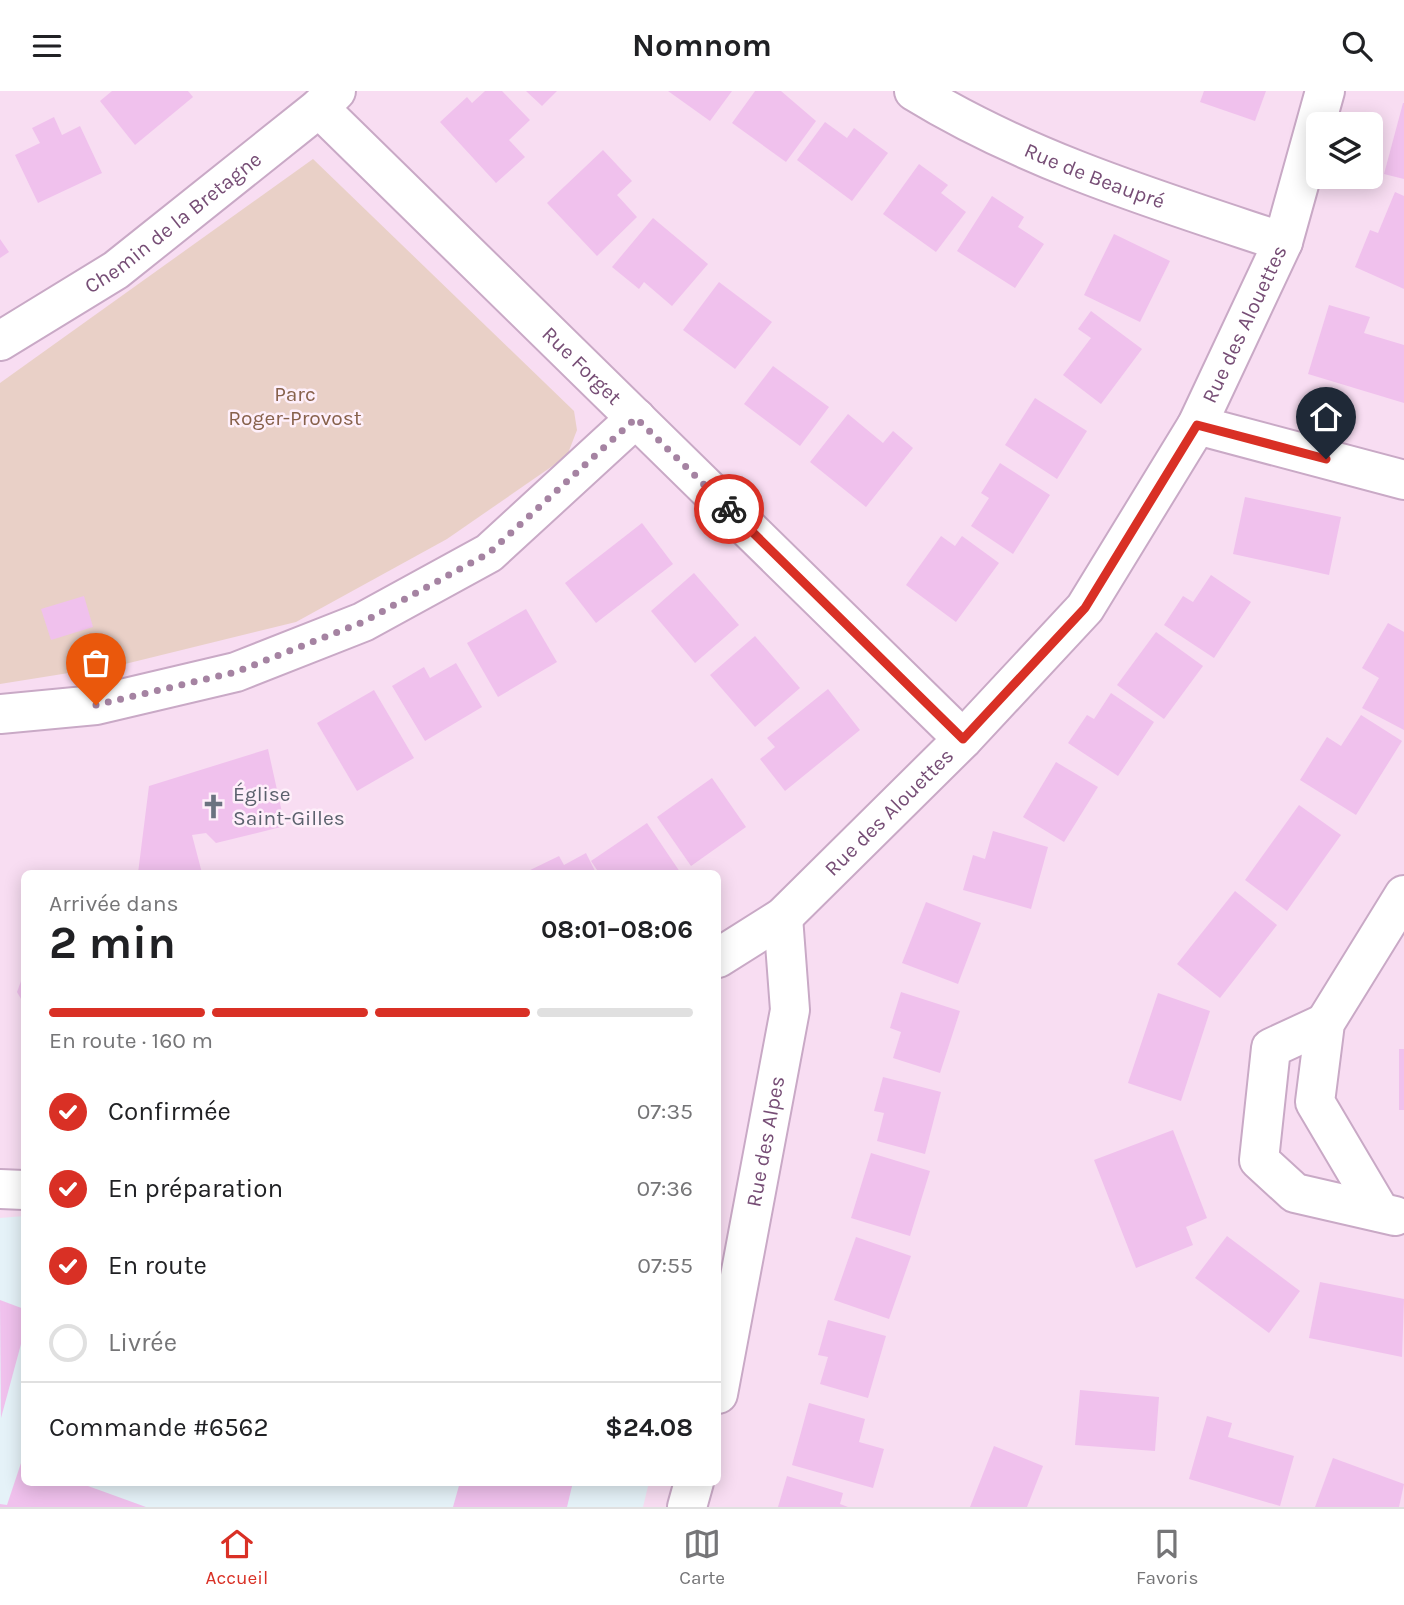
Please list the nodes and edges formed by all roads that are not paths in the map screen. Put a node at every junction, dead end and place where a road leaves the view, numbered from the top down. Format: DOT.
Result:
graph roads {
  1 [pos="914,91"];
  2 [pos="1325,91"];
  3 [pos="327,99"];
  4 [pos="1283,242"];
  5 [pos="0,341"];
  6 [pos="636,418"];
  7 [pos="1197,425"];
  8 [pos="1404,480"];
  9 [pos="0,714"];
  10 [pos="963,739"];
  11 [pos="1404,895"];
  12 [pos="783,917"];
  13 [pos="721,956"];
  14 [pos="1325,1023"];
  15 [pos="0,1189"];
  16 [pos="21,1189"];
  17 [pos="1392,1215"];
  18 [pos="721,1360"];
  19 [pos="693,1486"];
  20 [pos="687,1507"];
  1 -- 4 [label="street, Rue de Beaupré"];
  2 -- 4 [label="street, Rue des Alouettes"];
  3 -- 5 [label="street, Chemin de la Bretagne"];
  3 -- 6 [label="street, Rue Forget"];
  4 -- 7 [label="street, Rue des Alouettes"];
  6 -- 9 [label="street"];
  6 -- 10 [label="street, Rue Forget"];
  7 -- 8 [label="street"];
  7 -- 10 [label="street, Rue des Alouettes"];
  10 -- 12 [label="street, Rue des Alouettes"];
  11 -- 14 [label="street"];
  12 -- 13 [label="street, Rue des Alouettes"];
  12 -- 18 [label="street, Rue des Alpes"];
  14 -- 17 [label="street"];
  14 -- 17 [label="street"];
  15 -- 16 [label="street"];
  19 -- 20 [label="street"];
}
